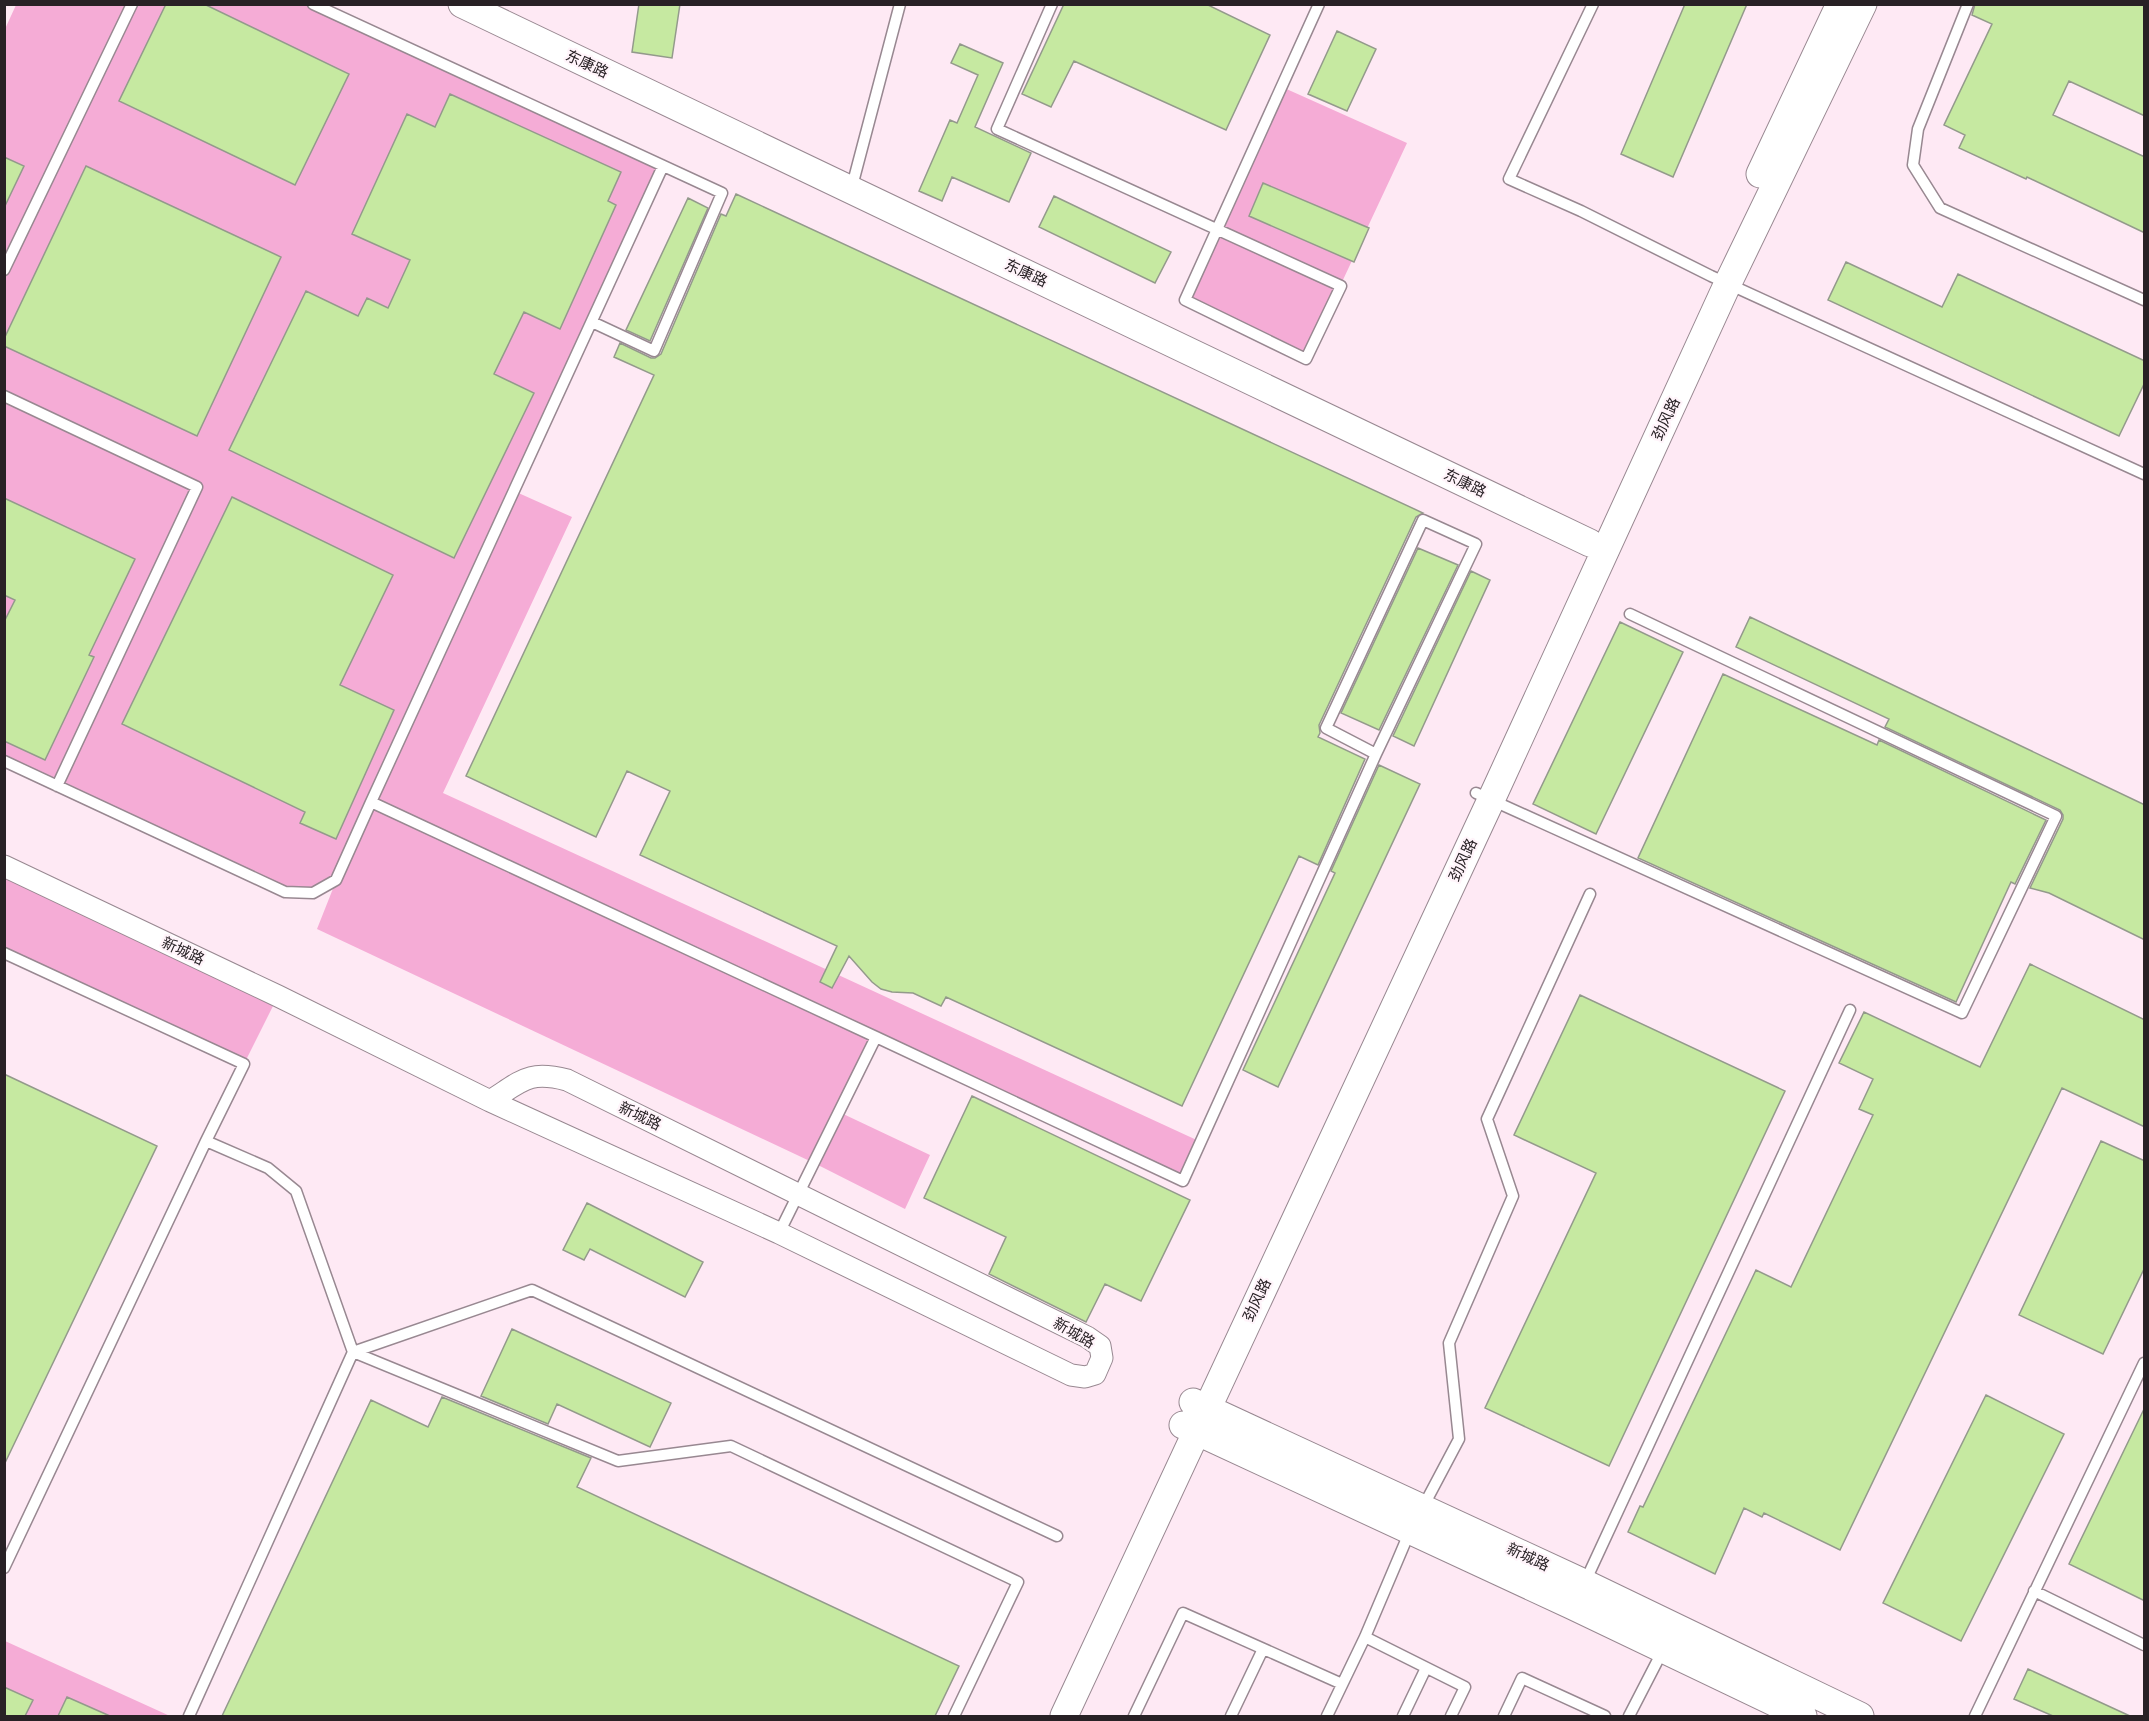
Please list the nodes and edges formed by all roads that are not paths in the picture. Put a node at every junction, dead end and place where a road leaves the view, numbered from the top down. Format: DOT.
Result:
graph roads {
  1 [pos="132,4"];
  2 [pos="313,4"];
  3 [pos="462,4"];
  4 [pos="900,4"];
  5 [pos="1053,4"];
  6 [pos="1593,4"];
  7 [pos="1840,4"];
  8 [pos="1863,4"];
  9 [pos="1968,4"];
  10 [pos="1315,6"];
  11 [pos="663,166"];
  12 [pos="851,190"];
  13 [pos="1217,230"];
  14 [pos="4,270"];
  15 [pos="1720,279"];
  16 [pos="2145,300"];
  17 [pos="592,322"];
  18 [pos="4,396"];
  19 [pos="2145,474"];
  20 [pos="1590,543"];
  21 [pos="1630,614"];
  22 [pos="1376,754"];
  23 [pos="4,761"];
  24 [pos="57,786"];
  25 [pos="1483,797"];
  26 [pos="371,802"];
  27 [pos="4,866"];
  28 [pos="1590,894"];
  29 [pos="4,953"];
  30 [pos="1850,1010"];
  31 [pos="876,1037"];
  32 [pos="490,1101"];
  33 [pos="206,1141"];
  34 [pos="799,1194"];
  35 [pos="779,1233"];
  36 [pos="353,1352"];
  37 [pos="2145,1363"];
  38 [pos="1195,1417"];
  39 [pos="1416,1520"];
  40 [pos="1057,1536"];
  41 [pos="4,1568"];
  42 [pos="2034,1591"];
  43 [pos="1579,1595"];
  44 [pos="1365,1637"];
  45 [pos="2145,1645"];
  46 [pos="1263,1649"];
  47 [pos="1663,1650"];
  48 [pos="1426,1668"];
  49 [pos="1342,1684"];
  50 [pos="189,1716"];
  51 [pos="954,1716"];
  52 [pos="1046,1716"];
  53 [pos="1064,1716"];
  54 [pos="1134,1716"];
  55 [pos="1231,1716"];
  56 [pos="1327,1716"];
  57 [pos="1403,1716"];
  58 [pos="1451,1716"];
  59 [pos="1504,1716"];
  60 [pos="1605,1716"];
  61 [pos="1629,1716"];
  62 [pos="1803,1716"];
  63 [pos="1860,1716"];
  64 [pos="1975,1716"];
  1 -- 14 [label="lane"];
  2 -- 11 [label="lane"];
  3 -- 12 [label="street, 东康路"];
  4 -- 12 [label="lane"];
  5 -- 13 [label="lane"];
  6 -- 15 [label="lane"];
  7 -- 15 [label="street, 劲风路"];
  8 -- 15 [label="street, 劲风路"];
  9 -- 16 [label="lane"];
  10 -- 13 [label="lane"];
  11 -- 17 [label="lane"];
  11 -- 17 [label="lane"];
  12 -- 20 [label="street, 东康路"];
  13 -- 13 [label="lane"];
  15 -- 19 [label="lane"];
  15 -- 20 [label="street, 劲风路"];
  15 -- 25 [label="street, 劲风路"];
  17 -- 26 [label="lane"];
  18 -- 24 [label="lane"];
  20 -- 25 [label="street, 劲风路"];
  21 -- 25 [label="lane"];
  22 -- 22 [label="lane"];
  22 -- 31 [label="lane"];
  23 -- 24 [label="lane"];
  24 -- 26 [label="lane"];
  25 -- 38 [label="street, 劲风路"];
  26 -- 31 [label="lane"];
  27 -- 32 [label="street, 新城路"];
  28 -- 39 [label="lane"];
  29 -- 33 [label="lane"];
  30 -- 43 [label="lane"];
  31 -- 34 [label="lane"];
  32 -- 34 [label="street, 新城路"];
  32 -- 35 [label="street, 新城路"];
  33 -- 36 [label="lane"];
  33 -- 41 [label="lane"];
  34 -- 35 [label="lane"];
  34 -- 35 [label="street, 新城路"];
  36 -- 40 [label="lane"];
  36 -- 50 [label="lane"];
  36 -- 51 [label="lane"];
  37 -- 42 [label="lane"];
  38 -- 39 [label="street, 新城路"];
  38 -- 52 [label="street, 劲风路"];
  38 -- 53 [label="street, 劲风路"];
  39 -- 43 [label="street, 新城路"];
  39 -- 44 [label="lane"];
  42 -- 45 [label="lane"];
  42 -- 64 [label="lane"];
  43 -- 47 [label="street, 新城路"];
  43 -- 63 [label="street, 新城路"];
  44 -- 48 [label="lane"];
  44 -- 49 [label="lane"];
  46 -- 49 [label="lane"];
  46 -- 54 [label="lane"];
  46 -- 55 [label="lane"];
  47 -- 61 [label="lane"];
  47 -- 62 [label="street, 新城路"];
  48 -- 57 [label="lane"];
  48 -- 58 [label="lane"];
  49 -- 56 [label="lane"];
  59 -- 60 [label="lane"];
}
